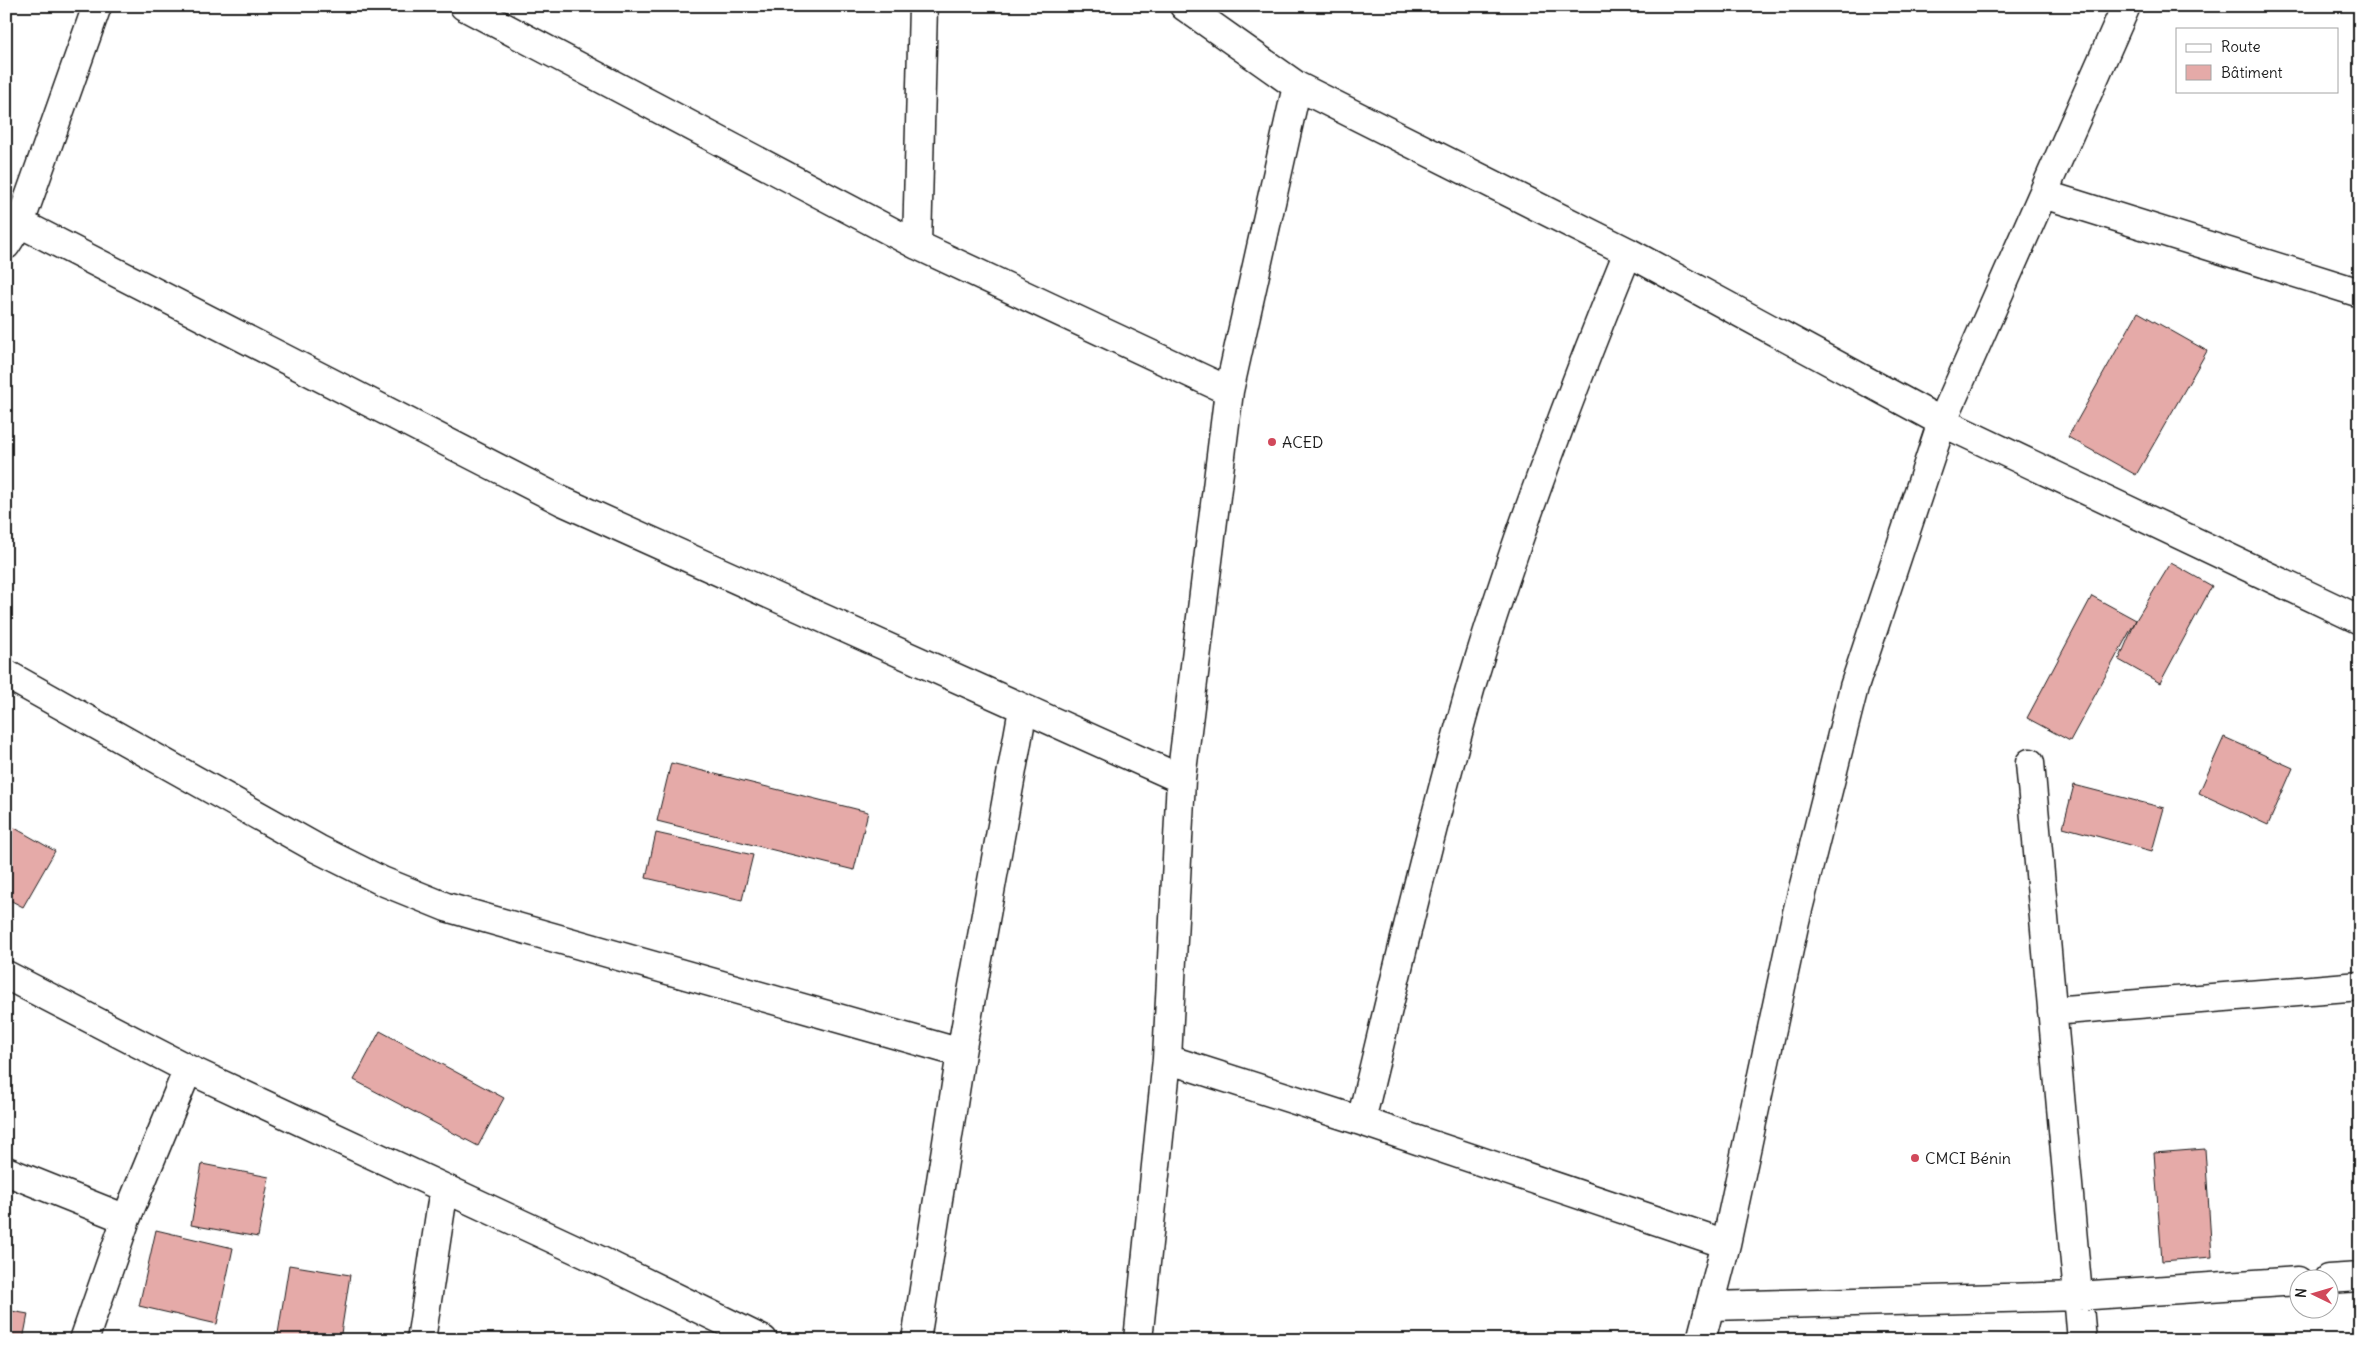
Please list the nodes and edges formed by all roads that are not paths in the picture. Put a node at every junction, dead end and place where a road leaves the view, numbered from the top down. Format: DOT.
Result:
graph roads {
  1 [pos="97,6"];
  2 [pos="464,6"];
  3 [pos="923,6"];
  4 [pos="1184,6"];
  5 [pos="2126,6"];
  6 [pos="1297,86"];
  7 [pos="2043,194"];
  8 [pos="11,228"];
  9 [pos="917,245"];
  10 [pos="1628,252"];
  11 [pos="2360,292"];
  12 [pos="1229,390"];
  13 [pos="1942,422"];
  14 [pos="2360,620"];
  15 [pos="6,674"];
  16 [pos="1023,709"];
  17 [pos="2030,763"];
  18 [pos="1181,779"];
  19 [pos="6,975"];
  20 [pos="2360,986"];
  21 [pos="2052,1011"];
  22 [pos="961,1053"];
  23 [pos="1167,1059"];
  24 [pos="188,1069"];
  25 [pos="1361,1121"];
  26 [pos="6,1171"];
  27 [pos="444,1188"];
  28 [pos="126,1219"];
  29 [pos="1726,1244"];
  30 [pos="2360,1277"];
  31 [pos="2338,1278"];
  32 [pos="2288,1282"];
  33 [pos="2078,1296"];
  34 [pos="1711,1306"];
  35 [pos="84,1340"];
  36 [pos="421,1340"];
  37 [pos="763,1340"];
  38 [pos="916,1340"];
  39 [pos="1138,1340"];
  40 [pos="1701,1340"];
  41 [pos="2082,1340"];
  1 -- 8 [label="street"];
  2 -- 9 [label="street"];
  3 -- 9 [label="street"];
  4 -- 6 [label="street"];
  5 -- 7 [label="street"];
  6 -- 10 [label="street"];
  6 -- 12 [label="street"];
  7 -- 11 [label="street"];
  7 -- 13 [label="street"];
  8 -- 16 [label="street"];
  9 -- 12 [label="street"];
  10 -- 13 [label="street"];
  10 -- 25 [label="street"];
  12 -- 18 [label="street"];
  13 -- 14 [label="street"];
  13 -- 29 [label="street"];
  15 -- 22 [label="street"];
  16 -- 18 [label="street"];
  16 -- 22 [label="street"];
  17 -- 21 [label="street"];
  18 -- 23 [label="street"];
  19 -- 24 [label="street"];
  20 -- 21 [label="street"];
  21 -- 33 [label="street"];
  22 -- 38 [label="street"];
  23 -- 25 [label="street"];
  23 -- 39 [label="street"];
  24 -- 27 [label="street"];
  24 -- 28 [label="street"];
  25 -- 29 [label="street"];
  26 -- 28 [label="street"];
  27 -- 36 [label="street"];
  27 -- 37 [label="street"];
  28 -- 35 [label="street"];
  29 -- 34 [label="street"];
  30 -- 31 [label="street"];
  32 -- 33 [label="street"];
  33 -- 34 [label="street"];
  33 -- 41 [label="street"];
  34 -- 40 [label="street"];
}
